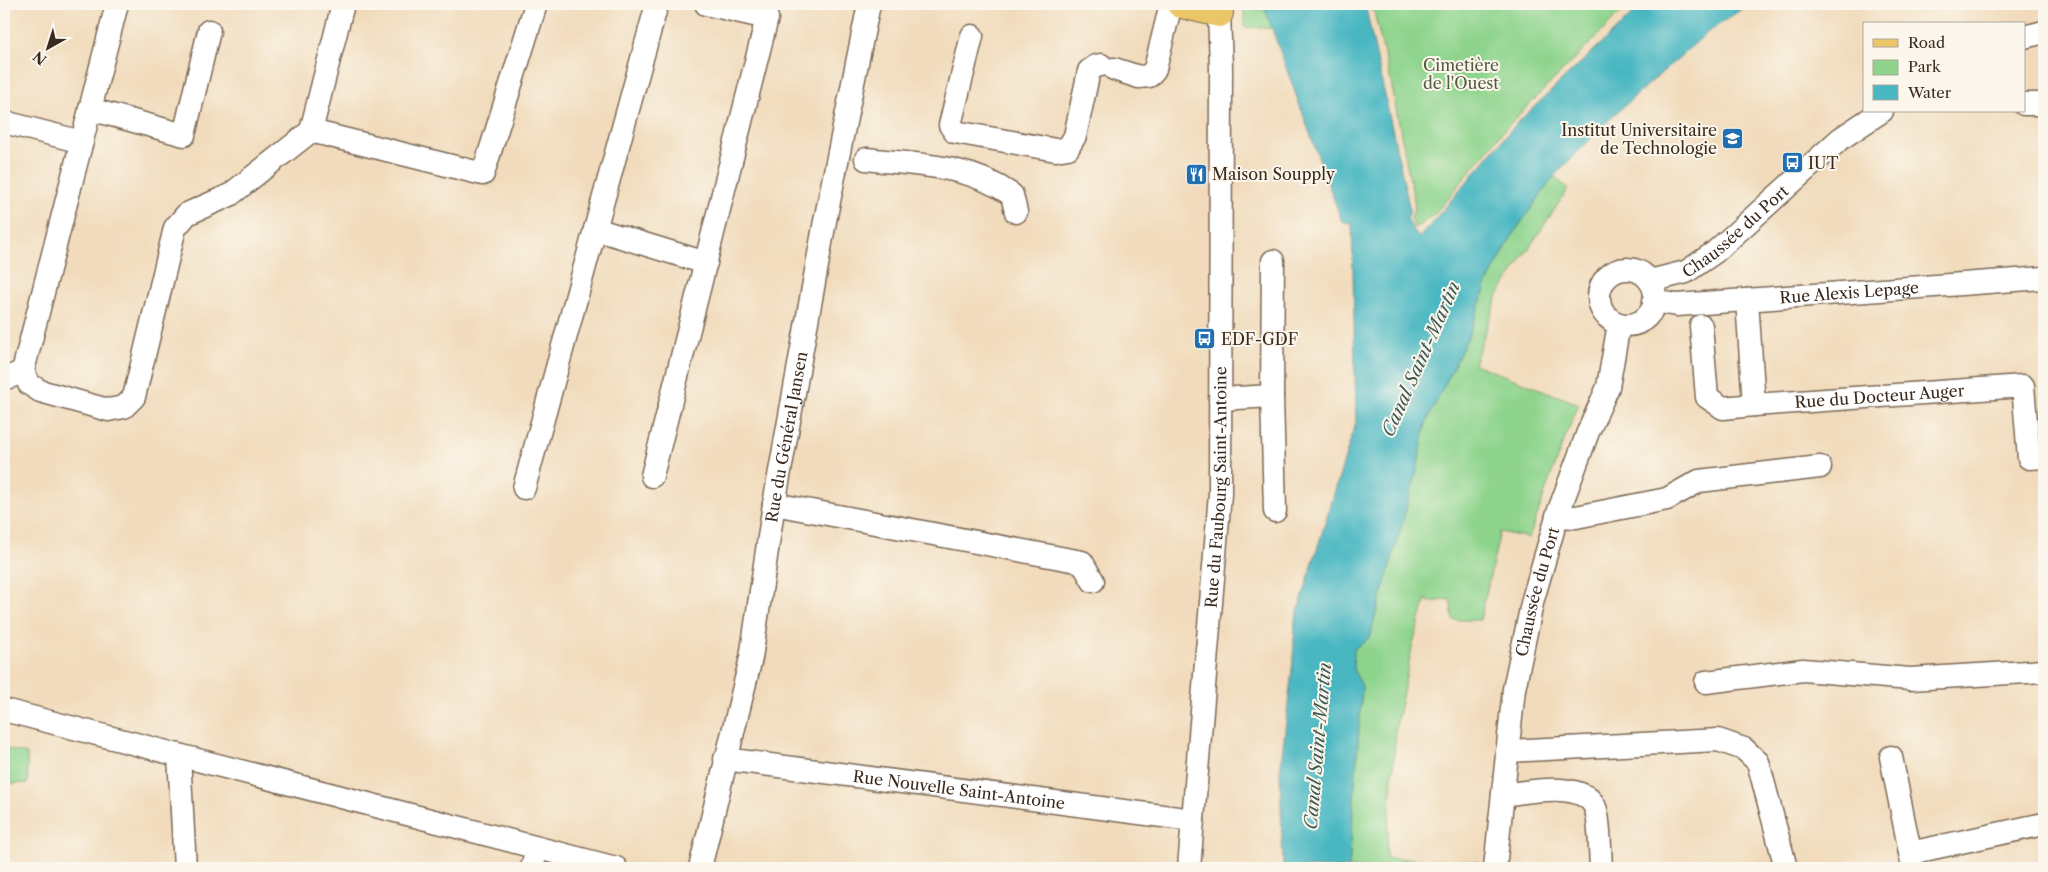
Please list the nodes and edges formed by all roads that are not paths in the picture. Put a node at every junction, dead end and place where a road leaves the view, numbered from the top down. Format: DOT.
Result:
graph roads {
  1 [pos="117,4"];
  2 [pos="343,4"];
  3 [pos="536,4"];
  4 [pos="657,4"];
  5 [pos="706,4"];
  6 [pos="869,4"];
  7 [pos="1171,4"];
  8 [pos="1181,4"];
  9 [pos="1219,8"];
  10 [pos="209,32"];
  11 [pos="2044,32"];
  12 [pos="972,36"];
  13 [pos="2026,36"];
  14 [pos="2026,104"];
  15 [pos="2044,104"];
  16 [pos="90,109"];
  17 [pos="1880,112"];
  18 [pos="4,122"];
  19 [pos="311,131"];
  20 [pos="82,142"];
  21 [pos="866,158"];
  22 [pos="1016,212"];
  23 [pos="595,229"];
  24 [pos="1272,261"];
  25 [pos="706,263"];
  26 [pos="2044,278"];
  27 [pos="1652,291"];
  28 [pos="1747,300"];
  29 [pos="1619,324"];
  30 [pos="1701,326"];
  31 [pos="13,374"];
  32 [pos="1272,396"];
  33 [pos="1220,399"];
  34 [pos="1754,405"];
  35 [pos="2044,457"];
  36 [pos="1820,467"];
  37 [pos="652,476"];
  38 [pos="524,488"];
  39 [pos="774,504"];
  40 [pos="1276,510"];
  41 [pos="1557,516"];
  42 [pos="1093,581"];
  43 [pos="2044,671"];
  44 [pos="1706,682"];
  45 [pos="4,710"];
  46 [pos="1508,751"];
  47 [pos="179,756"];
  48 [pos="1891,757"];
  49 [pos="725,759"];
  50 [pos="1503,795"];
  51 [pos="1193,820"];
  52 [pos="2044,824"];
  53 [pos="535,858"];
  54 [pos="1912,861"];
  55 [pos="185,868"];
  56 [pos="616,868"];
  57 [pos="700,868"];
  58 [pos="1189,868"];
  59 [pos="1495,868"];
  60 [pos="1601,868"];
  61 [pos="1786,868"];
  1 -- 16 [label="street"];
  2 -- 19 [label="street"];
  3 -- 19 [label="street"];
  4 -- 23 [label="street"];
  5 -- 25 [label="street"];
  6 -- 39 [label="street, Rue du Général Jansen"];
  7 -- 12 [label="street"];
  8 -- 9 [label="main road"];
  9 -- 33 [label="street, Rue du Faubourg Saint-Antoine"];
  10 -- 16 [label="street"];
  11 -- 13 [label="street"];
  14 -- 15 [label="street"];
  16 -- 20 [label="street"];
  17 -- 27 [label="street, Chaussée du Port"];
  18 -- 20 [label="street"];
  19 -- 31 [label="street"];
  20 -- 31 [label="street"];
  21 -- 22 [label="street"];
  23 -- 25 [label="street"];
  23 -- 38 [label="street"];
  24 -- 32 [label="street"];
  25 -- 37 [label="street"];
  26 -- 28 [label="street, Rue Alexis Lepage"];
  27 -- 28 [label="street, Rue Alexis Lepage"];
  27 -- 29 [label="street"];
  27 -- 29 [label="street"];
  28 -- 34 [label="street"];
  29 -- 41 [label="street, Chaussée du Port"];
  30 -- 34 [label="street"];
  32 -- 33 [label="street"];
  32 -- 40 [label="street"];
  33 -- 51 [label="street, Rue du Faubourg Saint-Antoine"];
  34 -- 35 [label="street, Rue du Docteur Auger"];
  36 -- 41 [label="street"];
  39 -- 42 [label="street"];
  39 -- 49 [label="street, Rue du Général Jansen"];
  41 -- 46 [label="street, Chaussée du Port"];
  43 -- 44 [label="street"];
  45 -- 47 [label="street"];
  46 -- 50 [label="street, Chaussée du Port"];
  46 -- 61 [label="street"];
  47 -- 53 [label="street"];
  47 -- 55 [label="street"];
  48 -- 54 [label="street"];
  49 -- 51 [label="street, Rue Nouvelle Saint-Antoine"];
  49 -- 57 [label="street, Rue du Général Jansen"];
  50 -- 59 [label="street, Chaussée du Port"];
  50 -- 60 [label="street"];
  51 -- 58 [label="street, Rue du Faubourg Saint-Antoine"];
  52 -- 54 [label="street"];
  53 -- 56 [label="street"];
}
